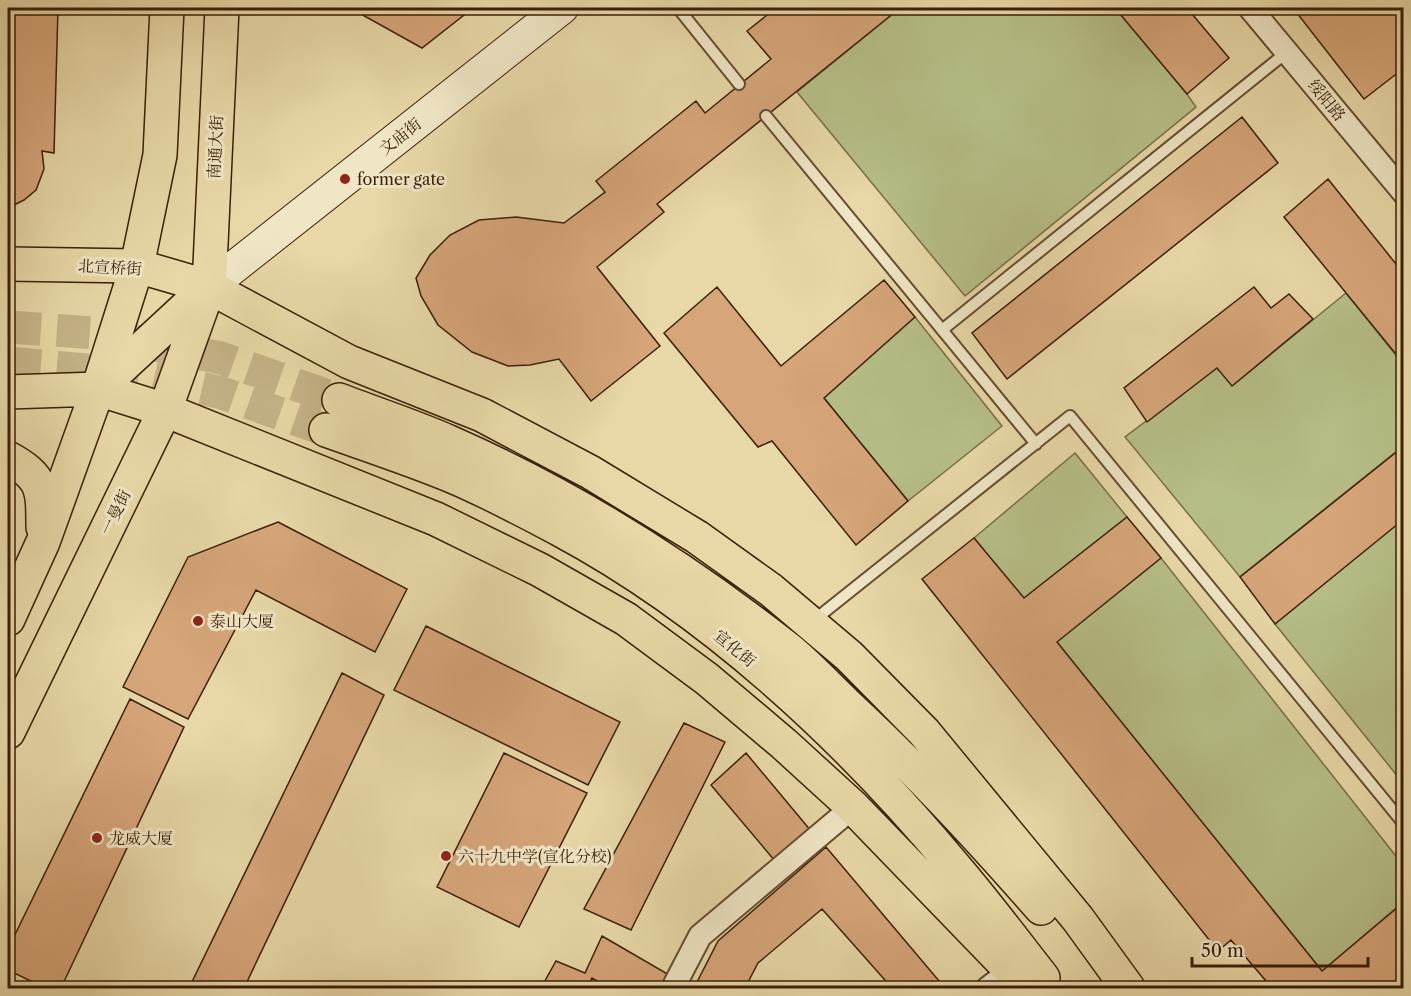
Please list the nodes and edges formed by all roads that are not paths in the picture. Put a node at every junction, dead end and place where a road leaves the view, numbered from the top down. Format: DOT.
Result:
graph roads {
  1 [pos="167,8"];
  2 [pos="222,8"];
  3 [pos="562,8"];
  4 [pos="678,8"];
  5 [pos="1250,8"];
  6 [pos="1287,52"];
  7 [pos="740,84"];
  8 [pos="766,116"];
  9 [pos="1404,193"];
  10 [pos="8,264"];
  11 [pos="136,266"];
  12 [pos="209,287"];
  13 [pos="942,330"];
  14 [pos="98,389"];
  15 [pos="8,392"];
  16 [pos="339,400"];
  17 [pos="165,410"];
  18 [pos="326,430"];
  19 [pos="1036,444"];
  20 [pos="8,458"];
  21 [pos="43,542"];
  22 [pos="8,619"];
  23 [pos="810,623"];
  24 [pos="8,732"];
  25 [pos="924,732"];
  26 [pos="853,807"];
  27 [pos="1404,824"];
  28 [pos="1006,986"];
  29 [pos="673,988"];
  30 [pos="1051,988"];
  31 [pos="1111,988"];
  32 [pos="1128,988"];
  33 [pos="1147,988"];
  1 -- 11 [label="main road"];
  2 -- 12 [label="main road, 南通大街"];
  3 -- 12 [label="main road, 文庙街"];
  4 -- 7 [label="lane"];
  5 -- 6 [label="street, 绥阳路"];
  6 -- 9 [label="street, 绥阳路"];
  6 -- 13 [label="lane"];
  8 -- 13 [label="lane"];
  10 -- 11 [label="main road, 北宣桥街"];
  11 -- 12 [label="main road, 北宣桥街"];
  11 -- 14 [label="main road"];
  12 -- 14 [label="main road"];
  12 -- 17 [label="main road, 一曼街"];
  12 -- 23 [label="main road, 北宣桥街"];
  13 -- 19 [label="lane"];
  14 -- 15 [label="main road"];
  14 -- 17 [label="main road"];
  14 -- 21 [label="main road"];
  16 -- 31 [label="main road"];
  17 -- 24 [label="main road, 一曼街"];
  17 -- 26 [label="main road"];
  18 -- 30 [label="main road, 宣化街"];
  19 -- 23 [label="lane"];
  19 -- 27 [label="lane"];
  20 -- 21 [label="main road"];
  21 -- 22 [label="main road"];
  23 -- 25 [label="main road, 北宣桥街"];
  25 -- 32 [label="main road"];
  25 -- 33 [label="main road"];
  26 -- 28 [label="main road"];
  26 -- 29 [label="street"];
}
